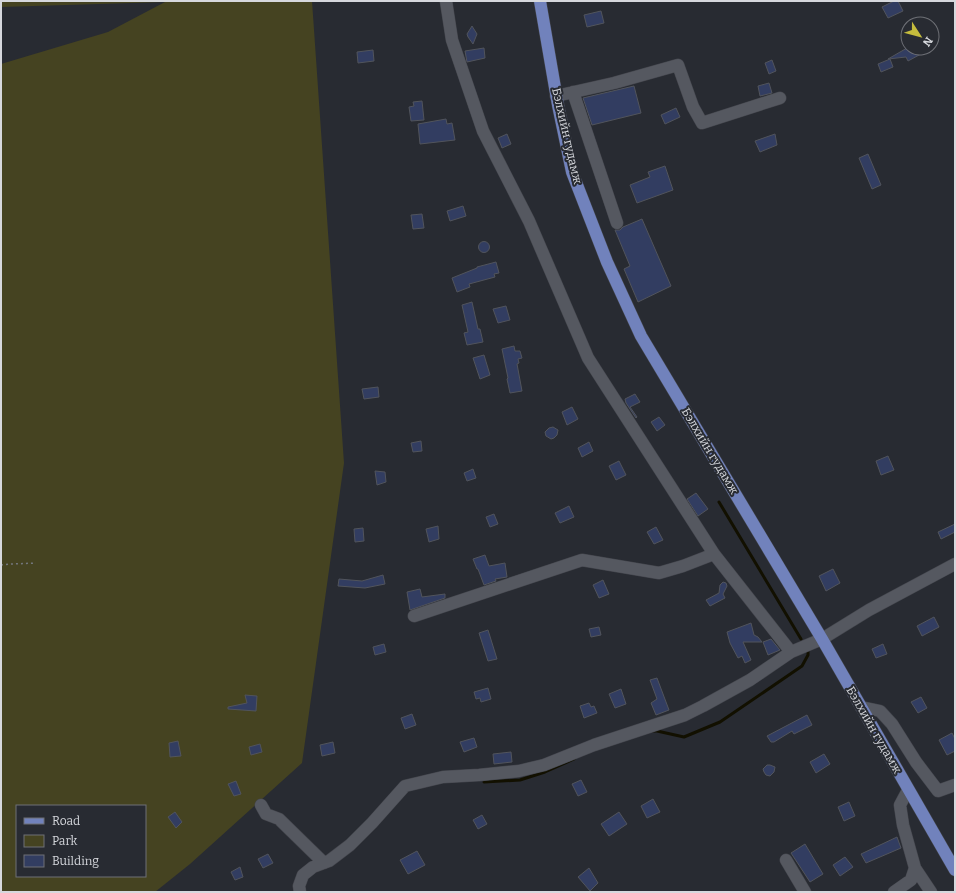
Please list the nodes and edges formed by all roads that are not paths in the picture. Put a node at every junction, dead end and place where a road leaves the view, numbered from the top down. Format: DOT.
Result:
graph roads {
  1 [pos="446,1"];
  2 [pos="540,1"];
  3 [pos="572,92"];
  4 [pos="556,96"];
  5 [pos="780,98"];
  6 [pos="617,223"];
  7 [pos="714,554"];
  8 [pos="955,564"];
  9 [pos="414,616"];
  10 [pos="822,639"];
  11 [pos="791,652"];
  12 [pos="861,707"];
  13 [pos="955,785"];
  14 [pos="908,790"];
  15 [pos="261,805"];
  16 [pos="786,860"];
  17 [pos="324,863"];
  18 [pos="915,868"];
  19 [pos="955,870"];
  20 [pos="300,892"];
  21 [pos="805,892"];
  22 [pos="894,892"];
  23 [pos="931,892"];
  1 -- 7 [label="street"];
  2 -- 4 [label="main road, Бэлхийн гудамж"];
  3 -- 4 [label="street"];
  3 -- 5 [label="street"];
  3 -- 6 [label="street"];
  4 -- 10 [label="main road, Бэлхийн гудамж"];
  7 -- 9 [label="street"];
  7 -- 11 [label="street"];
  8 -- 10 [label="street"];
  10 -- 11 [label="street"];
  10 -- 12 [label="main road, Бэлхийн гудамж"];
  11 -- 17 [label="street"];
  12 -- 13 [label="street"];
  12 -- 14 [label="main road, Бэлхийн гудамж"];
  14 -- 18 [label="street"];
  14 -- 19 [label="main road, Бэлхийн гудамж"];
  15 -- 17 [label="street"];
  16 -- 21 [label="street"];
  17 -- 20 [label="street"];
  18 -- 22 [label="street"];
  18 -- 23 [label="street"];
}
